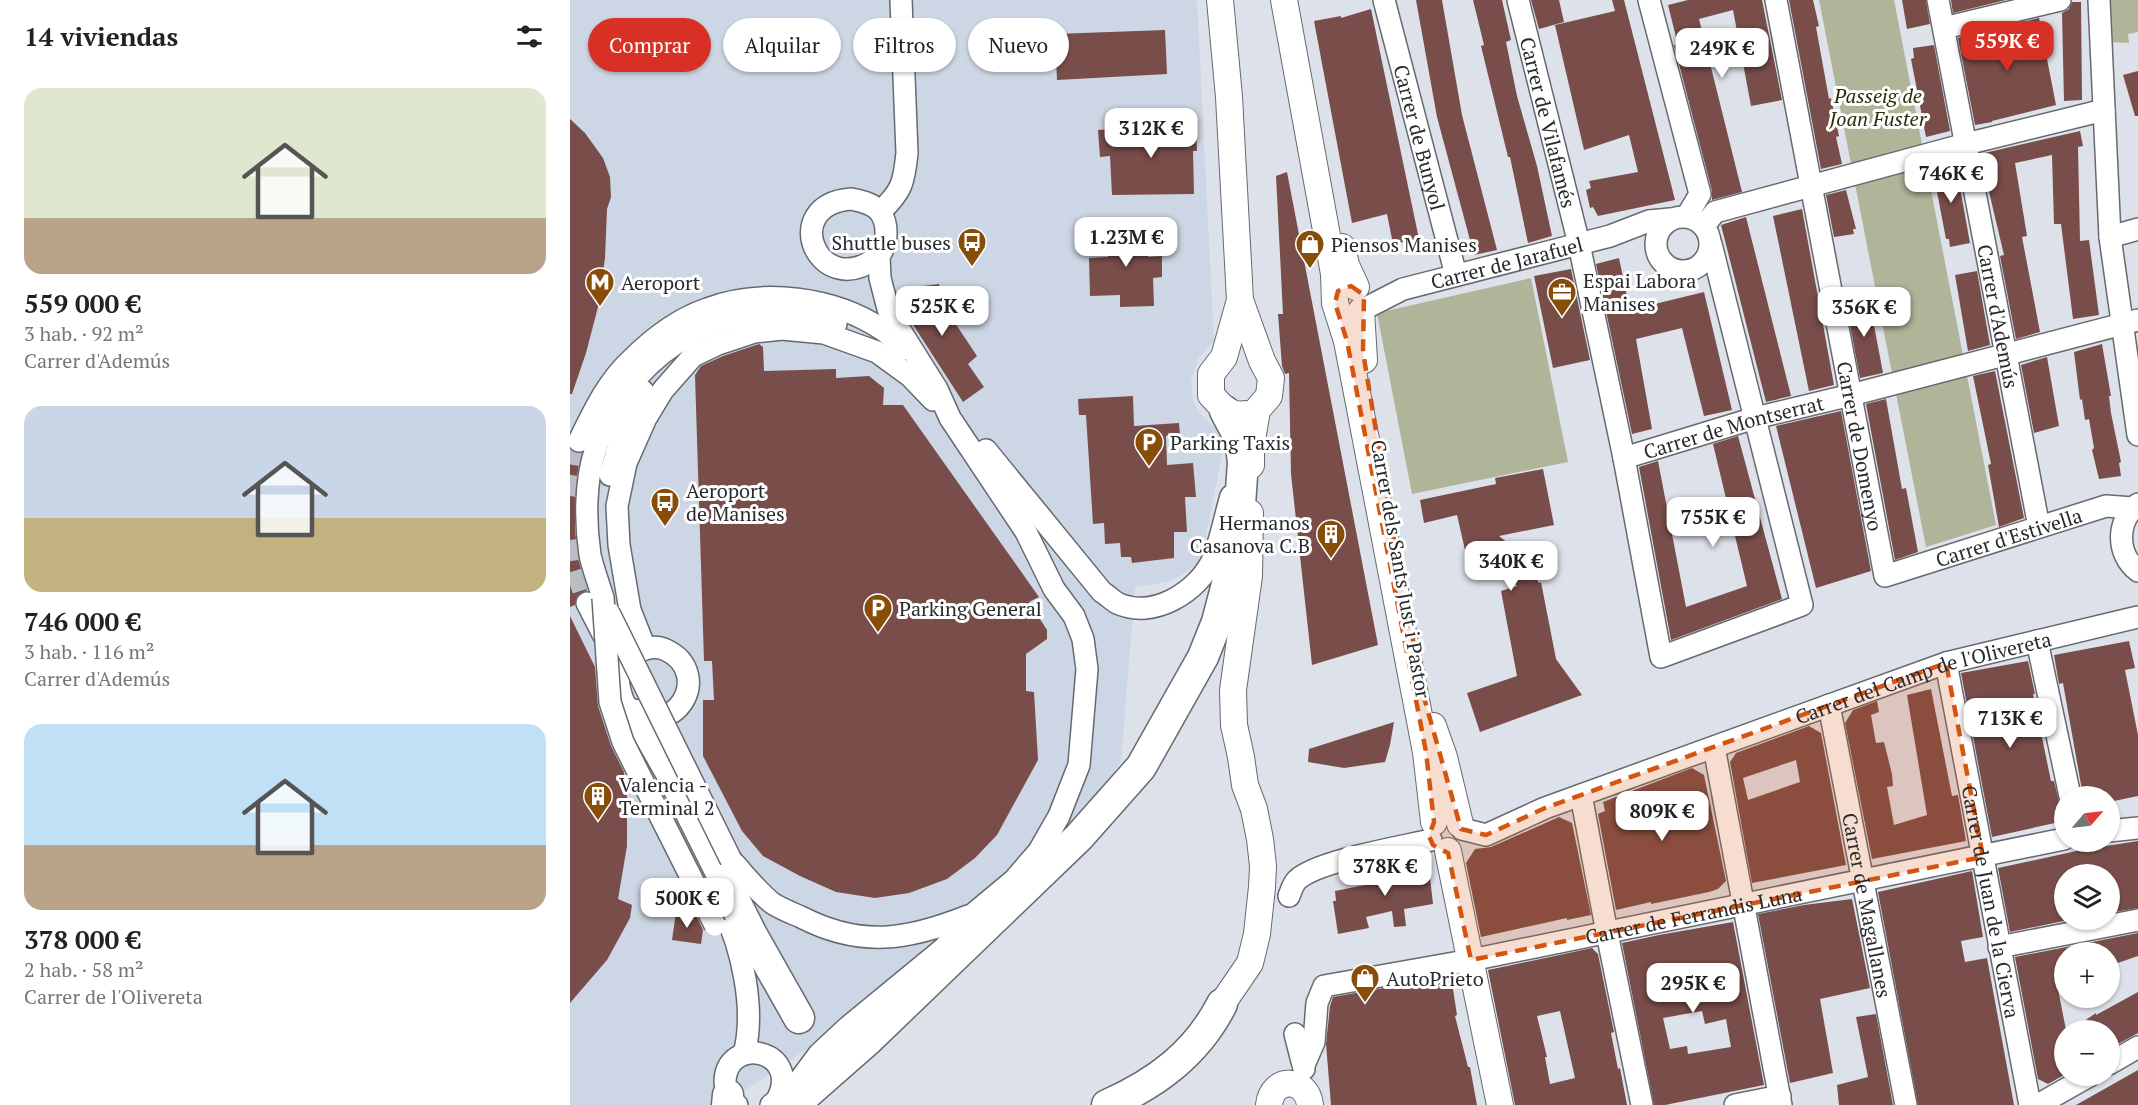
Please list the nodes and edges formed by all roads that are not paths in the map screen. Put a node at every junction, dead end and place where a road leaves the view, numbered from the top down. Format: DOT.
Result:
graph roads {
  1 [pos="901,0"];
  2 [pos="1220,0"];
  3 [pos="1285,0"];
  4 [pos="1384,0"];
  5 [pos="1518,0"];
  6 [pos="1648,0"];
  7 [pos="1776,0"];
  8 [pos="1938,0"];
  9 [pos="2060,0"];
  10 [pos="2099,0"];
  11 [pos="1944,28"];
  12 [pos="2104,110"];
  13 [pos="1966,144"];
  14 [pos="1810,186"];
  15 [pos="873,207"];
  16 [pos="1693,226"];
  17 [pos="2138,229"];
  18 [pos="1610,236"];
  19 [pos="2110,237"];
  20 [pos="1579,244"];
  21 [pos="1656,245"];
  22 [pos="879,256"];
  23 [pos="1697,268"];
  24 [pos="1456,275"];
  25 [pos="1240,300"];
  26 [pos="1352,300"];
  27 [pos="1725,301"];
  28 [pos="2130,322"];
  29 [pos="2005,355"];
  30 [pos="1224,357"];
  31 [pos="1262,361"];
  32 [pos="917,372"];
  33 [pos="1851,395"];
  34 [pos="2135,408"];
  35 [pos="1257,410"];
  36 [pos="1225,411"];
  37 [pos="1755,418"];
  38 [pos="2138,435"];
  39 [pos="964,439"];
  40 [pos="579,441"];
  41 [pos="1624,458"];
  42 [pos="1243,462"];
  43 [pos="2135,506"];
  44 [pos="2039,526"];
  45 [pos="2138,571"];
  46 [pos="1885,576"];
  47 [pos="595,601"];
  48 [pos="2138,617"];
  49 [pos="2037,641"];
  50 [pos="640,650"];
  51 [pos="1946,663"];
  52 [pos="621,668"];
  53 [pos="1829,705"];
  54 [pos="632,710"];
  55 [pos="1714,747"];
  56 [pos="2068,786"];
  57 [pos="1581,795"];
  58 [pos="1461,827"];
  59 [pos="2138,828"];
  60 [pos="2120,830"];
  61 [pos="1438,838"];
  62 [pos="2054,841"];
  63 [pos="1983,857"];
  64 [pos="731,860"];
  65 [pos="1862,882"];
  66 [pos="1288,896"];
  67 [pos="1744,905"];
  68 [pos="972,915"];
  69 [pos="2138,920"];
  70 [pos="1607,933"];
  71 [pos="1999,947"];
  72 [pos="1471,960"];
  73 [pos="1222,1004"];
  74 [pos="747,1016"];
  75 [pos="1295,1034"];
  76 [pos="2138,1047"];
  77 [pos="744,1054"];
  78 [pos="2120,1058"];
  79 [pos="1304,1065"];
  80 [pos="2071,1086"];
  81 [pos="1780,1101"];
  82 [pos="731,1102"];
  83 [pos="1310,1102"];
  84 [pos="781,1103"];
  85 [pos="1107,1105"];
  86 [pos="1269,1105"];
  87 [pos="1500,1105"];
  88 [pos="1642,1105"];
  89 [pos="1735,1105"];
  90 [pos="1906,1105"];
  91 [pos="2030,1105"];
  92 [pos="2038,1105"];
  1 -- 15 [label="street"];
  2 -- 25 [label="main road"];
  3 -- 26 [label="main road, Carrer dels Sants Just i Pastor"];
  4 -- 24 [label="street, Carrer de Bunyol"];
  5 -- 20 [label="street, Carrer de Vilafamés"];
  6 -- 16 [label="street"];
  7 -- 14 [label="street, Carrer de Domenyo"];
  8 -- 11 [label="street, Carrer d'Ademús"];
  9 -- 11 [label="street"];
  10 -- 12 [label="street"];
  11 -- 13 [label="street, Carrer d'Ademús"];
  12 -- 13 [label="street, Carrer de Jarafuel"];
  12 -- 19 [label="street"];
  13 -- 14 [label="street, Carrer de Jarafuel"];
  13 -- 29 [label="street, Carrer d'Ademús"];
  14 -- 16 [label="street, Carrer de Jarafuel"];
  14 -- 33 [label="street, Carrer de Domenyo"];
  15 -- 22 [label="street"];
  15 -- 22 [label="street"];
  16 -- 18 [label="street, Carrer de Jarafuel"];
  16 -- 21 [label="street"];
  16 -- 23 [label="street"];
  16 -- 27 [label="street"];
  17 -- 19 [label="street"];
  18 -- 20 [label="street, Carrer de Jarafuel"];
  18 -- 21 [label="street, Carrer de Jarafuel"];
  19 -- 28 [label="street"];
  20 -- 24 [label="street, Carrer de Jarafuel"];
  20 -- 41 [label="street, Carrer de Vilafamés"];
  21 -- 23 [label="street"];
  22 -- 32 [label="street"];
  23 -- 27 [label="street"];
  24 -- 26 [label="street, Carrer de Jarafuel"];
  25 -- 30 [label="main road"];
  25 -- 31 [label="main road"];
  26 -- 58 [label="main road, Carrer dels Sants Just i Pastor"];
  26 -- 61 [label="main road, Carrer dels Sants Just i Pastor"];
  27 -- 37 [label="street"];
  28 -- 29 [label="street, Carrer de Montserrat"];
  28 -- 34 [label="street"];
  29 -- 33 [label="street, Carrer de Montserrat"];
  29 -- 44 [label="street, Carrer d'Ademús"];
  30 -- 31 [label="main road"];
  30 -- 36 [label="main road"];
  31 -- 35 [label="main road"];
  32 -- 39 [label="street"];
  32 -- 40 [label="street"];
  32 -- 47 [label="street"];
  32 -- 50 [label="street"];
  33 -- 37 [label="street, Carrer de Montserrat"];
  33 -- 46 [label="street, Carrer de Domenyo"];
  34 -- 38 [label="street"];
  35 -- 36 [label="main road"];
  35 -- 73 [label="main road"];
  36 -- 42 [label="highway"];
  37 -- 41 [label="street, Carrer de Montserrat"];
  37 -- 41 [label="street, Carrer de Vilafamés"];
  39 -- 42 [label="street"];
  39 -- 68 [label="street"];
  42 -- 84 [label="highway"];
  43 -- 44 [label="street, Carrer d'Estivella"];
  43 -- 45 [label="street"];
  44 -- 46 [label="street, Carrer d'Estivella"];
  47 -- 52 [label="street"];
  47 -- 64 [label="street, bridge"];
  47 -- 74 [label="street, bridge"];
  48 -- 49 [label="street, Carrer del Camp de l'Olivereta"];
  49 -- 51 [label="street, Carrer del Camp de l'Olivereta"];
  49 -- 56 [label="street"];
  50 -- 52 [label="street"];
  50 -- 54 [label="street"];
  51 -- 53 [label="street, Carrer del Camp de l'Olivereta"];
  51 -- 63 [label="street, Carrer de Juan de la Cierva"];
  52 -- 54 [label="street"];
  53 -- 55 [label="street, Carrer del Camp de l'Olivereta"];
  53 -- 65 [label="street, Carrer de Magallanes"];
  54 -- 64 [label="highway"];
  54 -- 74 [label="street"];
  55 -- 57 [label="street, Carrer del Camp de l'Olivereta"];
  55 -- 67 [label="street"];
  57 -- 58 [label="street, Carrer del Camp de l'Olivereta"];
  57 -- 70 [label="street"];
  58 -- 61 [label="main road"];
  59 -- 60 [label="street"];
  61 -- 66 [label="street"];
  61 -- 72 [label="main road, Carrer dels Sants Just i Pastor"];
  62 -- 63 [label="street, Carrer de Ferrandis Luna"];
  63 -- 65 [label="street, Carrer de Ferrandis Luna"];
  63 -- 71 [label="street, Carrer de Juan de la Cierva"];
  64 -- 68 [label="street"];
  65 -- 67 [label="street, Carrer de Ferrandis Luna"];
  65 -- 90 [label="street, Carrer de Magallanes"];
  67 -- 70 [label="street, Carrer de Ferrandis Luna"];
  67 -- 81 [label="street"];
  68 -- 84 [label="street"];
  69 -- 71 [label="street"];
  70 -- 72 [label="street, Carrer de Ferrandis Luna"];
  70 -- 88 [label="street"];
  71 -- 91 [label="street, Carrer de Juan de la Cierva"];
  72 -- 79 [label="street, Carrer de Ferrandis Luna"];
  72 -- 87 [label="main road, Carrer dels Sants Just i Pastor"];
  73 -- 85 [label="highway"];
  74 -- 77 [label="street"];
  75 -- 79 [label="street"];
  76 -- 78 [label="street"];
  77 -- 82 [label="street"];
  77 -- 84 [label="street"];
  79 -- 83 [label="street"];
  80 -- 92 [label="street"];
  81 -- 89 [label="street"];
  83 -- 86 [label="main road"];
}
